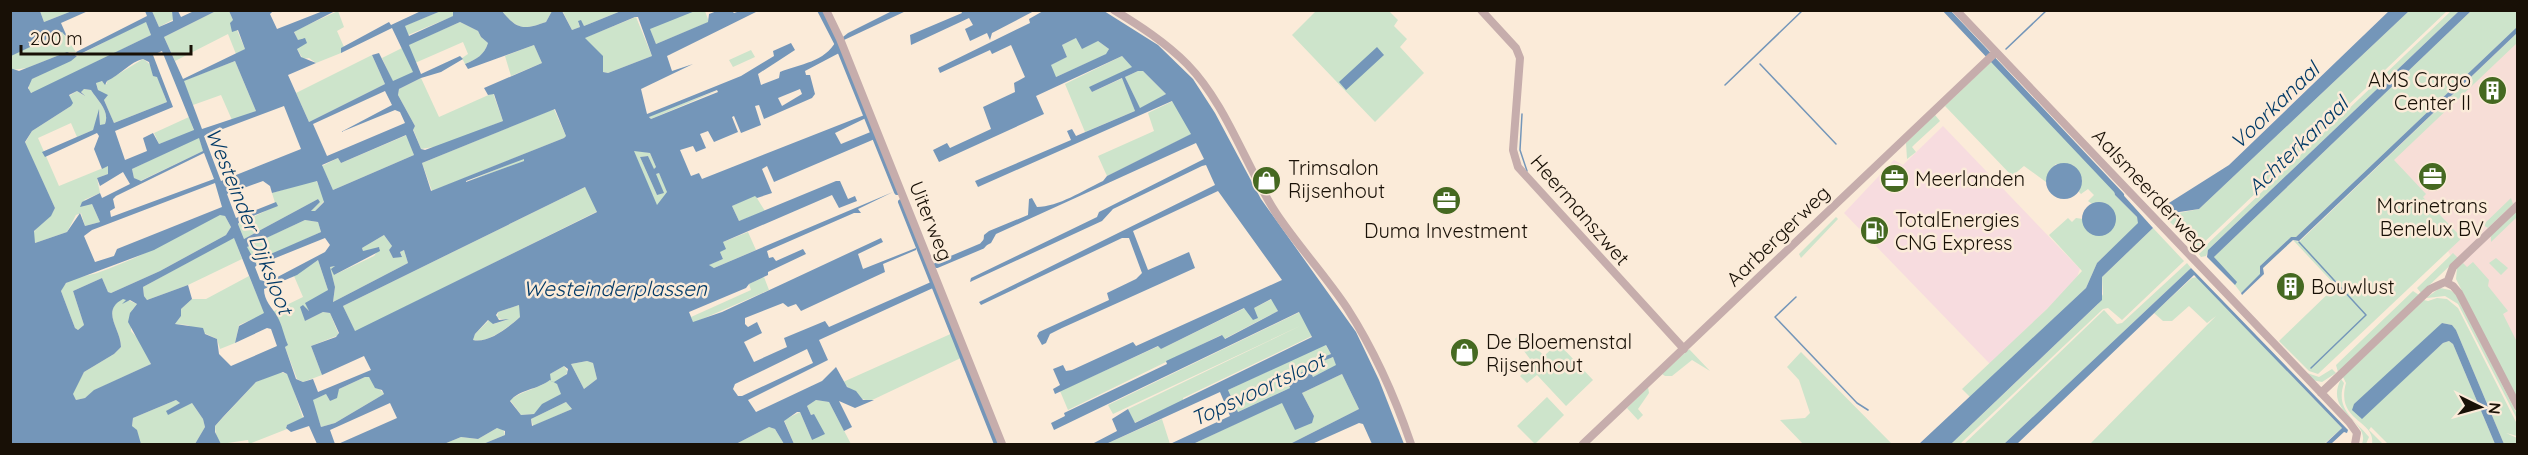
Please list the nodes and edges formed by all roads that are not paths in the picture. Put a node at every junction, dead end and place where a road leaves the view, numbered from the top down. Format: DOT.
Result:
graph roads {
  1 [pos="826,10"];
  2 [pos="1114,10"];
  3 [pos="1481,10"];
  4 [pos="1956,10"];
  5 [pos="1992,56"];
  6 [pos="2517,206"];
  7 [pos="2447,283"];
  8 [pos="1684,349"];
  9 [pos="2321,393"];
  10 [pos="2517,407"];
  11 [pos="2356,442"];
  12 [pos="1002,444"];
  13 [pos="1411,444"];
  14 [pos="1582,444"];
  1 -- 12 [label="street, Uiterweg"];
  2 -- 13 [label="street"];
  3 -- 8 [label="street, Heermanszwet"];
  4 -- 5 [label="street, Aalsmeerderweg"];
  5 -- 8 [label="street, Aarbergerweg"];
  5 -- 9 [label="street, Aalsmeerderweg"];
  6 -- 7 [label="street"];
  7 -- 9 [label="street"];
  7 -- 10 [label="street"];
  8 -- 14 [label="street, Aarbergerweg"];
  9 -- 11 [label="street, Aalsmeerderweg"];
}
